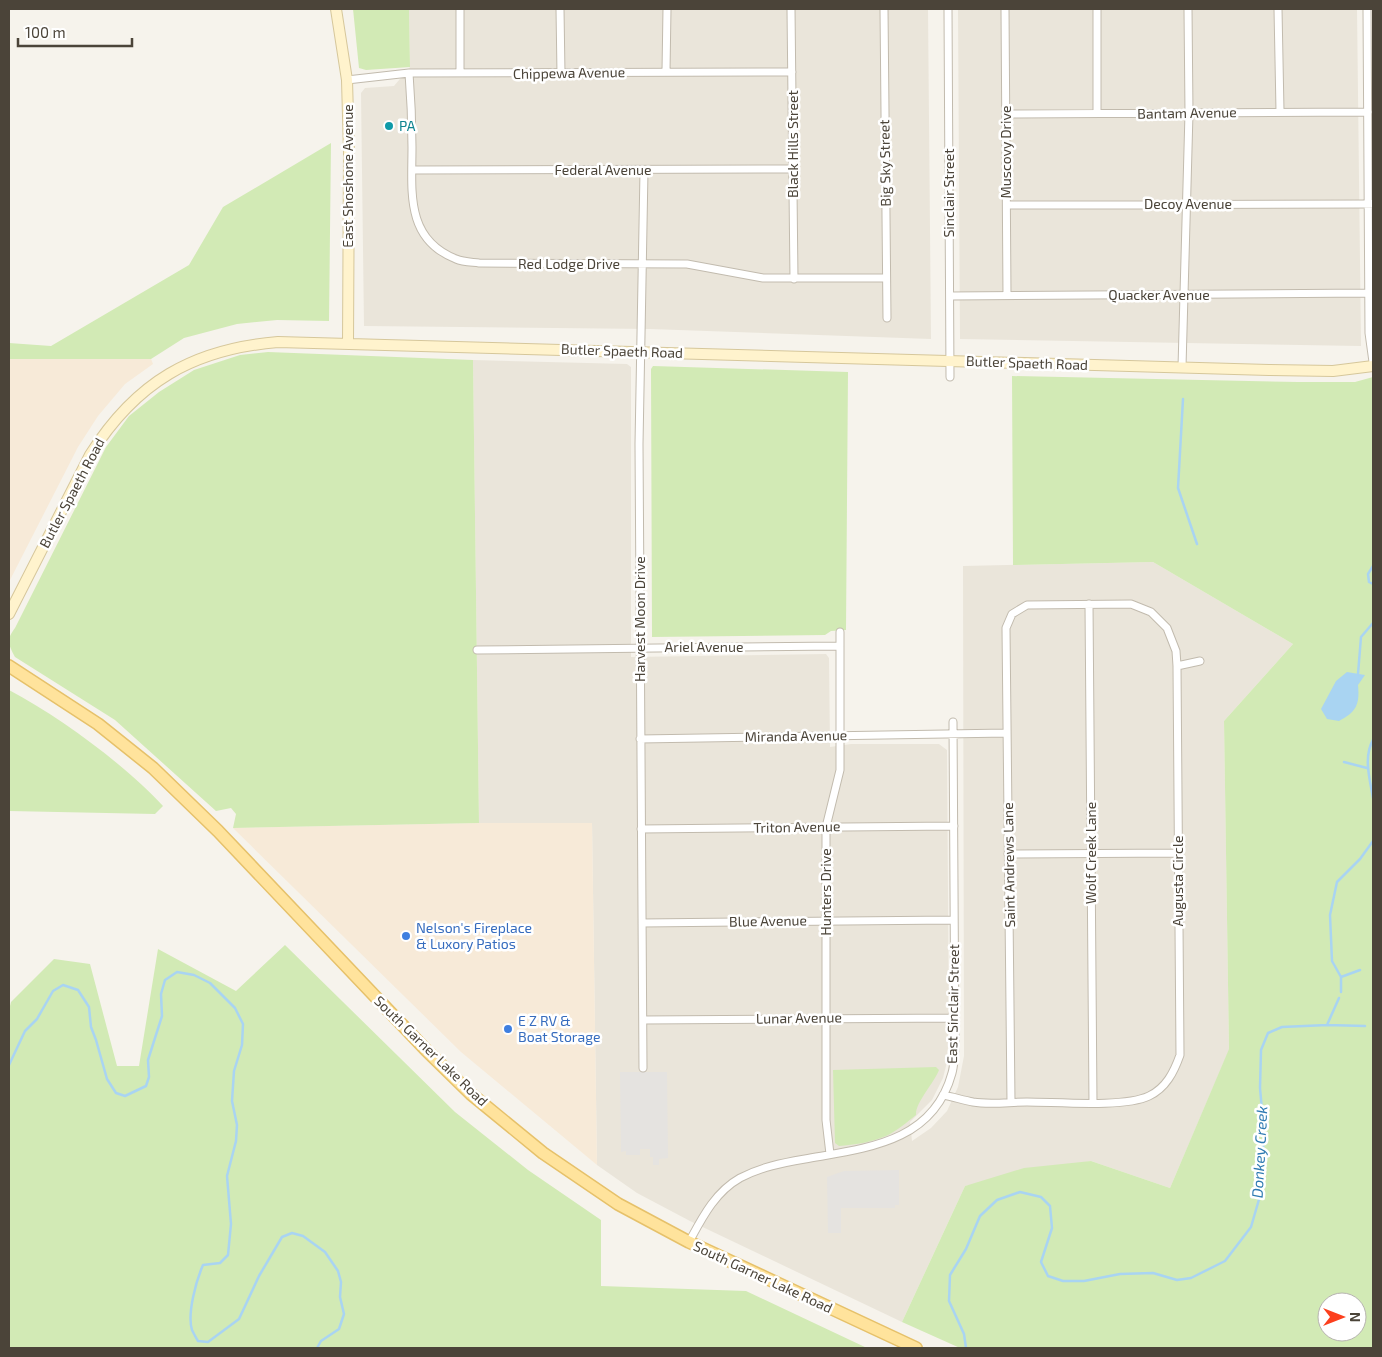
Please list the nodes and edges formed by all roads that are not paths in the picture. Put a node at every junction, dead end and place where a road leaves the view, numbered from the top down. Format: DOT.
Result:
graph roads {
  1 [pos="336,9"];
  2 [pos="460,9"];
  3 [pos="560,9"];
  4 [pos="667,9"];
  5 [pos="791,9"];
  6 [pos="884,9"];
  7 [pos="948,9"];
  8 [pos="1005,9"];
  9 [pos="1097,9"];
  10 [pos="1188,9"];
  11 [pos="1278,9"];
  12 [pos="1367,9"];
  13 [pos="666,71"];
  14 [pos="792,72"];
  15 [pos="409,73"];
  16 [pos="460,74"];
  17 [pos="561,74"];
  18 [pos="347,80"];
  19 [pos="1280,112"];
  20 [pos="1368,112"];
  21 [pos="1097,113"];
  22 [pos="1189,113"];
  23 [pos="1006,114"];
  24 [pos="793,169"];
  25 [pos="412,170"];
  26 [pos="644,171"];
  27 [pos="1187,204"];
  28 [pos="1371,204"];
  29 [pos="1006,205"];
  30 [pos="643,264"];
  31 [pos="886,278"];
  32 [pos="794,279"];
  33 [pos="1369,293"];
  34 [pos="1184,294"];
  35 [pos="950,296"];
  36 [pos="1007,296"];
  37 [pos="887,318"];
  38 [pos="348,344"];
  39 [pos="641,352"];
  40 [pos="950,361"];
  41 [pos="1373,362"];
  42 [pos="1373,366"];
  43 [pos="1182,367"];
  44 [pos="950,376"];
  45 [pos="1089,604"];
  46 [pos="9,614"];
  47 [pos="1006,628"];
  48 [pos="840,632"];
  49 [pos="840,646"];
  50 [pos="640,648"];
  51 [pos="477,650"];
  52 [pos="1200,661"];
  53 [pos="9,666"];
  54 [pos="1177,666"];
  55 [pos="953,722"];
  56 [pos="1007,733"];
  57 [pos="840,735"];
  58 [pos="953,735"];
  59 [pos="640,739"];
  60 [pos="954,826"];
  61 [pos="826,827"];
  62 [pos="641,829"];
  63 [pos="1178,852"];
  64 [pos="1008,854"];
  65 [pos="1091,854"];
  66 [pos="826,920"];
  67 [pos="954,920"];
  68 [pos="642,923"];
  69 [pos="826,1018"];
  70 [pos="955,1018"];
  71 [pos="643,1020"];
  72 [pos="643,1068"];
  73 [pos="943,1095"];
  74 [pos="1011,1102"];
  75 [pos="1093,1102"];
  76 [pos="830,1154"];
  77 [pos="689,1242"];
  78 [pos="916,1348"];
  1 -- 18 [label="main road, East Shoshone Avenue"];
  2 -- 16 [label="street"];
  3 -- 17 [label="street"];
  4 -- 13 [label="street"];
  5 -- 14 [label="street, Black Hills Street"];
  6 -- 31 [label="street, Big Sky Street"];
  7 -- 35 [label="street, Sinclair Street"];
  8 -- 23 [label="street, Muscovy Drive"];
  9 -- 21 [label="street"];
  10 -- 22 [label="street"];
  11 -- 19 [label="street"];
  12 -- 20 [label="street"];
  13 -- 14 [label="street, Chippewa Avenue"];
  13 -- 17 [label="street, Chippewa Avenue"];
  14 -- 24 [label="street, Black Hills Street"];
  15 -- 16 [label="street, Chippewa Avenue"];
  15 -- 18 [label="street, Chippewa Avenue"];
  15 -- 25 [label="street, Red Lodge Drive"];
  16 -- 17 [label="street, Chippewa Avenue"];
  18 -- 38 [label="main road, East Shoshone Avenue"];
  19 -- 20 [label="street, Bantam Avenue"];
  19 -- 22 [label="street, Bantam Avenue"];
  20 -- 28 [label="street"];
  21 -- 22 [label="street, Bantam Avenue"];
  21 -- 23 [label="street, Bantam Avenue"];
  22 -- 27 [label="street"];
  23 -- 29 [label="street, Muscovy Drive"];
  24 -- 26 [label="street, Federal Avenue"];
  24 -- 32 [label="street, Black Hills Street"];
  25 -- 26 [label="street, Federal Avenue"];
  25 -- 30 [label="street, Red Lodge Drive"];
  26 -- 30 [label="street, Harvest Moon Drive"];
  27 -- 28 [label="street, Decoy Avenue"];
  27 -- 29 [label="street, Decoy Avenue"];
  27 -- 34 [label="street"];
  28 -- 33 [label="street"];
  29 -- 36 [label="street, Muscovy Drive"];
  30 -- 32 [label="street, Red Lodge Drive"];
  30 -- 39 [label="street, Harvest Moon Drive"];
  31 -- 32 [label="street, Red Lodge Drive"];
  31 -- 37 [label="street, Big Sky Street"];
  33 -- 34 [label="street, Quacker Avenue"];
  33 -- 41 [label="street"];
  34 -- 36 [label="street, Quacker Avenue"];
  34 -- 43 [label="street"];
  35 -- 36 [label="street, Quacker Avenue"];
  35 -- 40 [label="street, Sinclair Street"];
  38 -- 39 [label="main road, Butler Spaeth Road"];
  38 -- 46 [label="main road, Butler Spaeth Road"];
  39 -- 40 [label="main road, Butler Spaeth Road"];
  39 -- 50 [label="street, Harvest Moon Drive"];
  40 -- 43 [label="main road, Butler Spaeth Road"];
  40 -- 44 [label="street, Sinclair Street"];
  42 -- 43 [label="main road, Butler Spaeth Road"];
  45 -- 47 [label="street, Augusta Circle"];
  45 -- 54 [label="street, Augusta Circle"];
  45 -- 65 [label="street, Wolf Creek Lane"];
  47 -- 56 [label="street, Saint Andrews Lane"];
  48 -- 49 [label="street, Hunters Drive"];
  49 -- 50 [label="street, Ariel Avenue"];
  49 -- 57 [label="street, Hunters Drive"];
  50 -- 51 [label="street, Ariel Avenue"];
  50 -- 59 [label="street, Harvest Moon Drive"];
  52 -- 54 [label="street"];
  53 -- 77 [label="main road, South Garner Lake Road"];
  54 -- 63 [label="street, Augusta Circle"];
  55 -- 58 [label="street, East Sinclair Street"];
  56 -- 58 [label="street, Miranda Avenue"];
  56 -- 64 [label="street, Saint Andrews Lane"];
  57 -- 58 [label="street, Miranda Avenue"];
  57 -- 59 [label="street, Miranda Avenue"];
  57 -- 61 [label="street, Hunters Drive"];
  58 -- 60 [label="street, East Sinclair Street"];
  59 -- 62 [label="street, Harvest Moon Drive"];
  60 -- 61 [label="street, Triton Avenue"];
  60 -- 67 [label="street, East Sinclair Street"];
  61 -- 62 [label="street, Triton Avenue"];
  61 -- 66 [label="street, Hunters Drive"];
  62 -- 68 [label="street, Harvest Moon Drive"];
  63 -- 65 [label="street"];
  63 -- 75 [label="street, Augusta Circle"];
  64 -- 65 [label="street"];
  64 -- 74 [label="street, Saint Andrews Lane"];
  65 -- 75 [label="street, Wolf Creek Lane"];
  66 -- 67 [label="street, Blue Avenue"];
  66 -- 68 [label="street, Blue Avenue"];
  66 -- 69 [label="street, Hunters Drive"];
  67 -- 70 [label="street, East Sinclair Street"];
  68 -- 71 [label="street, Harvest Moon Drive"];
  69 -- 70 [label="street, Lunar Avenue"];
  69 -- 71 [label="street, Lunar Avenue"];
  69 -- 76 [label="street, Hunters Drive"];
  70 -- 73 [label="street, East Sinclair Street"];
  71 -- 72 [label="street, Harvest Moon Drive"];
  73 -- 74 [label="street, Augusta Circle"];
  73 -- 76 [label="street, East Sinclair Street"];
  74 -- 75 [label="street, Augusta Circle"];
  76 -- 77 [label="street, East Sinclair Street"];
  77 -- 78 [label="main road, South Garner Lake Road"];
}
